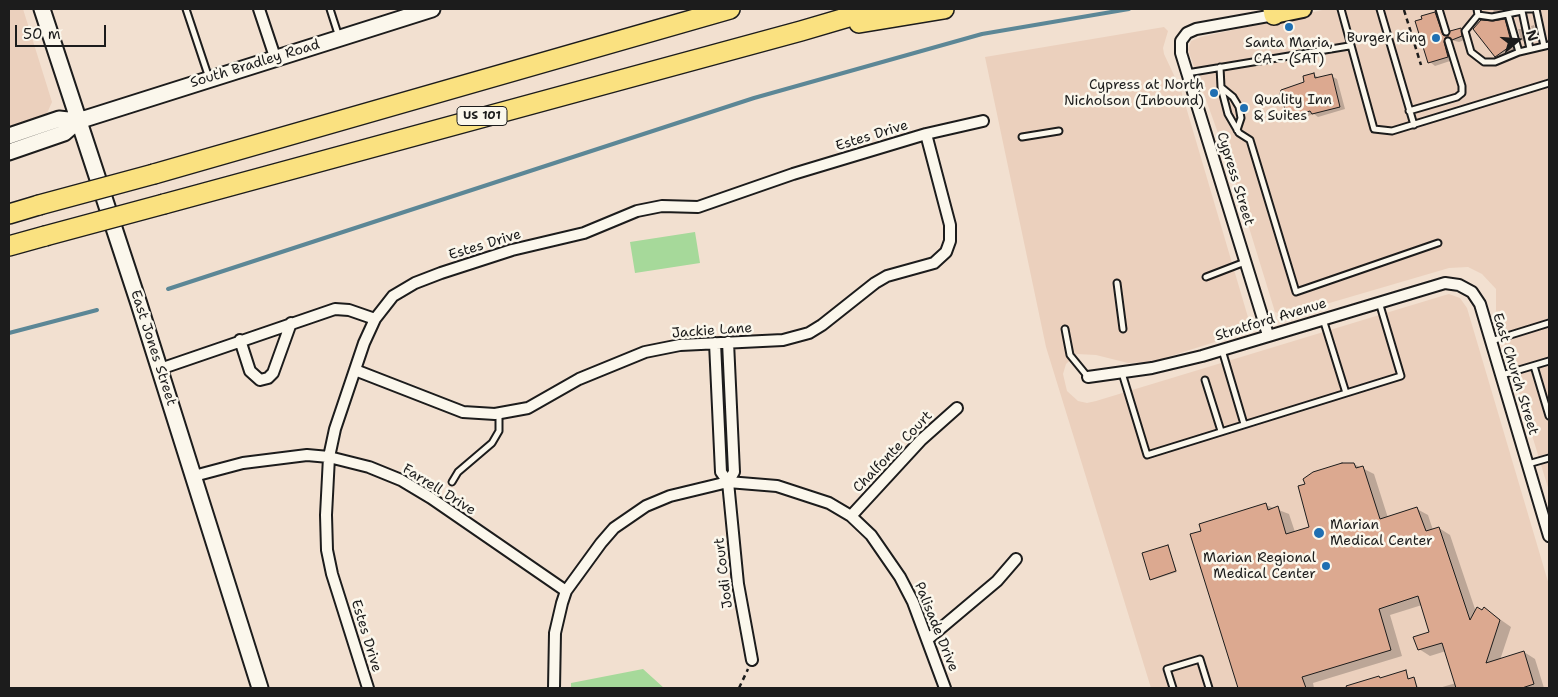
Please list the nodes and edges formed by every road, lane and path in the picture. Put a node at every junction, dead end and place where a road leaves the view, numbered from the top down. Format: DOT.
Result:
graph roads {
  1 [pos="42,9"];
  2 [pos="186,9"];
  3 [pos="259,9"];
  4 [pos="330,9"];
  5 [pos="432,9"];
  6 [pos="730,9"];
  7 [pos="876,9"];
  8 [pos="944,9"];
  9 [pos="1303,9"];
  10 [pos="1341,9"];
  11 [pos="1380,9"];
  12 [pos="1439,9"];
  13 [pos="1532,9"];
  14 [pos="1536,9"];
  15 [pos="1404,10"];
  16 [pos="1522,10"];
  17 [pos="1273,12"];
  18 [pos="1478,12"];
  19 [pos="404,13"];
  20 [pos="1508,14"];
  21 [pos="801,31"];
  22 [pos="1446,32"];
  23 [pos="1420,36"];
  24 [pos="339,38"];
  25 [pos="1412,38"];
  26 [pos="1448,41"];
  27 [pos="1391,45"];
  28 [pos="1547,45"];
  29 [pos="1349,46"];
  30 [pos="1530,49"];
  31 [pos="1519,52"];
  32 [pos="275,57"];
  33 [pos="1420,65"];
  34 [pos="1220,67"];
  35 [pos="1187,73"];
  36 [pos="209,78"];
  37 [pos="1549,83"];
  38 [pos="1221,87"];
  39 [pos="1409,111"];
  40 [pos="78,121"];
  41 [pos="983,121"];
  42 [pos="1414,125"];
  43 [pos="1237,130"];
  44 [pos="1059,131"];
  45 [pos="926,134"];
  46 [pos="9,136"];
  47 [pos="1022,137"];
  48 [pos="9,152"];
  49 [pos="9,214"];
  50 [pos="1438,243"];
  51 [pos="9,246"];
  52 [pos="1246,262"];
  53 [pos="1206,276"];
  54 [pos="1117,283"];
  55 [pos="1460,285"];
  56 [pos="1379,302"];
  57 [pos="1323,319"];
  58 [pos="375,320"];
  59 [pos="291,323"];
  60 [pos="1549,323"];
  61 [pos="1065,329"];
  62 [pos="1122,329"];
  63 [pos="1268,335"];
  64 [pos="240,340"];
  65 [pos="728,342"];
  66 [pos="1491,342"];
  67 [pos="715,343"];
  68 [pos="1222,350"];
  69 [pos="1549,362"];
  70 [pos="1534,366"];
  71 [pos="160,369"];
  72 [pos="355,370"];
  73 [pos="1122,373"];
  74 [pos="1501,375"];
  75 [pos="1088,377"];
  76 [pos="1205,380"];
  77 [pos="1346,393"];
  78 [pos="957,408"];
  79 [pos="499,414"];
  80 [pos="1549,416"];
  81 [pos="1244,424"];
  82 [pos="1221,431"];
  83 [pos="330,457"];
  84 [pos="1549,458"];
  85 [pos="1528,464"];
  86 [pos="194,476"];
  87 [pos="452,482"];
  88 [pos="728,482"];
  89 [pos="851,516"];
  90 [pos="1549,536"];
  91 [pos="1016,558"];
  92 [pos="566,591"];
  93 [pos="928,639"];
  94 [pos="752,660"];
  95 [pos="260,688"];
  96 [pos="368,688"];
  97 [pos="554,688"];
  98 [pos="739,688"];
  99 [pos="945,688"];
  100 [pos="1173,688"];
  101 [pos="1209,688"];
  1 -- 40 [label="street, East Jones Street"];
  2 -- 36 [label="lane"];
  3 -- 32 [label="street"];
  4 -- 24 [label="lane"];
  5 -- 19 [label="street, South Bradley Road"];
  6 -- 49 [label="highway, US 101, bridge"];
  7 -- 21 [label="highway, US 101"];
  8 -- 21 [label="highway"];
  9 -- 17 [label="main road"];
  10 -- 29 [label="lane"];
  11 -- 27 [label="lane"];
  12 -- 22 [label="lane"];
  13 -- 16 [label="lane"];
  14 -- 28 [label="lane"];
  15 -- 25 [label="path"];
  16 -- 20 [label="lane"];
  16 -- 30 [label="lane"];
  17 -- 35 [label="street, Cypress Street"];
  18 -- 20 [label="lane"];
  18 -- 31 [label="lane"];
  19 -- 24 [label="street, South Bradley Road"];
  20 -- 31 [label="lane"];
  21 -- 51 [label="highway, US 101, bridge"];
  23 -- 25 [label="path"];
  24 -- 32 [label="street, South Bradley Road"];
  25 -- 27 [label="path"];
  25 -- 33 [label="path"];
  26 -- 39 [label="lane"];
  27 -- 39 [label="lane"];
  28 -- 30 [label="lane"];
  29 -- 34 [label="lane"];
  29 -- 42 [label="lane"];
  30 -- 31 [label="lane"];
  32 -- 36 [label="street, South Bradley Road"];
  34 -- 35 [label="lane"];
  34 -- 38 [label="lane"];
  35 -- 52 [label="street, Cypress Street"];
  36 -- 40 [label="street, South Bradley Road"];
  37 -- 42 [label="lane"];
  38 -- 43 [label="lane"];
  38 -- 43 [label="lane"];
  39 -- 42 [label="lane"];
  40 -- 46 [label="street, South Bradley Road"];
  40 -- 48 [label="street, South Bradley Road"];
  40 -- 71 [label="street, East Jones Street"];
  41 -- 45 [label="street, Estes Drive"];
  43 -- 50 [label="lane"];
  44 -- 47 [label="lane"];
  45 -- 58 [label="street, Estes Drive"];
  45 -- 65 [label="street, Jackie Lane"];
  52 -- 53 [label="lane"];
  52 -- 63 [label="street, Cypress Street"];
  54 -- 62 [label="lane"];
  55 -- 56 [label="street, Stratford Avenue"];
  55 -- 66 [label="street, East Church Street"];
  56 -- 57 [label="street, Stratford Avenue"];
  56 -- 77 [label="lane"];
  57 -- 63 [label="street, Stratford Avenue"];
  57 -- 77 [label="lane"];
  58 -- 59 [label="street"];
  58 -- 72 [label="street, Estes Drive"];
  59 -- 64 [label="street"];
  59 -- 64 [label="street"];
  60 -- 66 [label="lane"];
  61 -- 75 [label="lane"];
  63 -- 68 [label="street, Stratford Avenue"];
  64 -- 71 [label="street"];
  65 -- 67 [label="street, Jackie Lane"];
  65 -- 88 [label="street, Jodi Court"];
  66 -- 74 [label="street, East Church Street"];
  67 -- 79 [label="street, Jackie Lane"];
  67 -- 88 [label="street, Jodi Court"];
  68 -- 73 [label="street, Stratford Avenue"];
  68 -- 81 [label="lane"];
  69 -- 70 [label="lane"];
  70 -- 74 [label="lane"];
  70 -- 80 [label="lane"];
  71 -- 86 [label="street, East Jones Street"];
  72 -- 79 [label="street, Jackie Lane"];
  72 -- 83 [label="street, Estes Drive"];
  73 -- 75 [label="street, Stratford Avenue"];
  73 -- 82 [label="lane"];
  74 -- 85 [label="street, East Church Street"];
  76 -- 82 [label="lane"];
  77 -- 81 [label="lane"];
  78 -- 89 [label="street, Chalfonte Court"];
  79 -- 87 [label="lane"];
  81 -- 82 [label="lane"];
  83 -- 86 [label="street, Farrell Drive"];
  83 -- 92 [label="street, Farrell Drive"];
  83 -- 96 [label="street, Estes Drive"];
  84 -- 85 [label="lane"];
  85 -- 90 [label="street, East Church Street"];
  86 -- 95 [label="street, East Jones Street"];
  88 -- 89 [label="street, Palisade Drive"];
  88 -- 92 [label="street, Palisade Drive"];
  88 -- 94 [label="street, Jodi Court"];
  89 -- 93 [label="street, Palisade Drive"];
  91 -- 93 [label="street"];
  92 -- 97 [label="street, Palisade Drive"];
  93 -- 99 [label="street, Palisade Drive"];
  94 -- 98 [label="path"];
  100 -- 101 [label="lane"];
}
